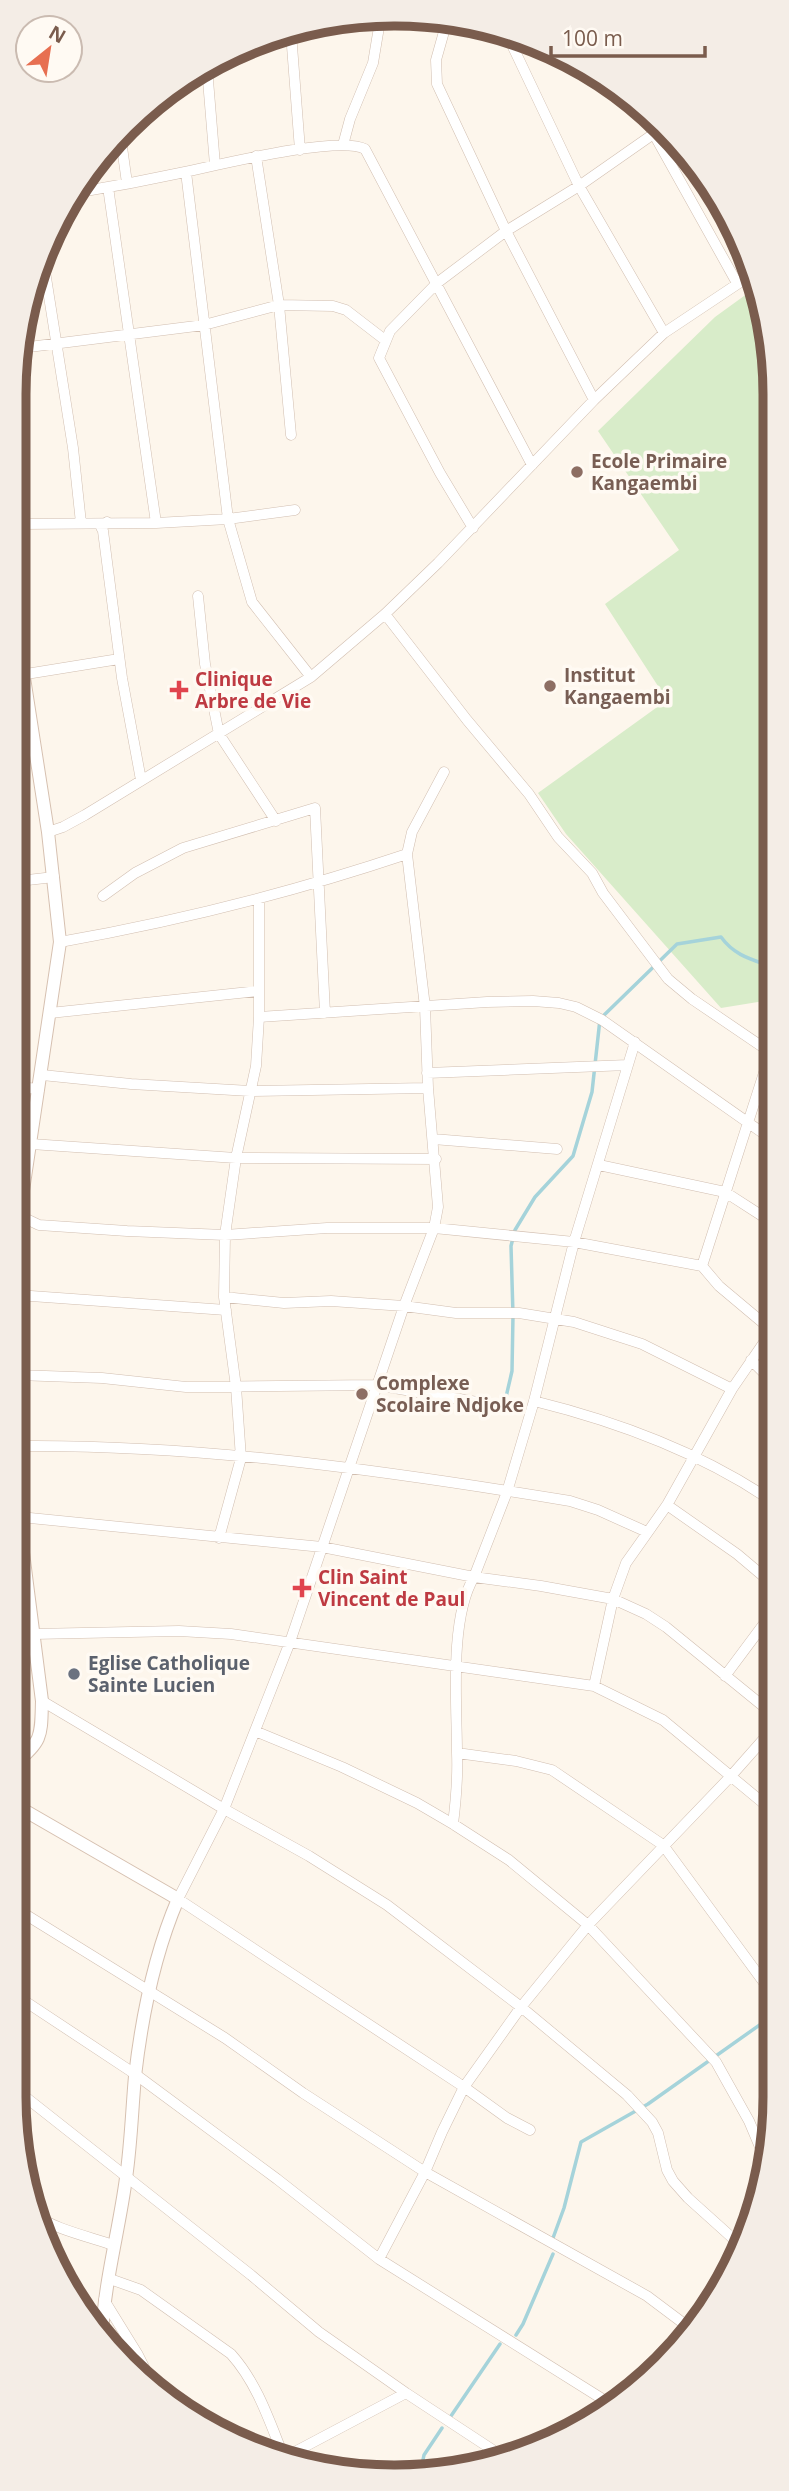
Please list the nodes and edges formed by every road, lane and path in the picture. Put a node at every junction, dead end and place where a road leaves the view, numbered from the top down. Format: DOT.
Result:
graph roads {
  1 [pos="379,27"];
  2 [pos="445,29"];
  3 [pos="292,41"];
  4 [pos="513,46"];
  5 [pos="208,77"];
  6 [pos="654,133"];
  7 [pos="664,144"];
  8 [pos="343,145"];
  9 [pos="122,148"];
  10 [pos="300,150"];
  11 [pos="256,156"];
  12 [pos="215,165"];
  13 [pos="186,172"];
  14 [pos="127,183"];
  15 [pos="579,186"];
  16 [pos="108,187"];
  17 [pos="88,191"];
  18 [pos="506,231"];
  19 [pos="46,276"];
  20 [pos="744,279"];
  21 [pos="437,283"];
  22 [pos="737,283"];
  23 [pos="279,305"];
  24 [pos="204,325"];
  25 [pos="664,333"];
  26 [pos="129,336"];
  27 [pos="385,340"];
  28 [pos="57,343"];
  29 [pos="29,347"];
  30 [pos="594,400"];
  31 [pos="291,435"];
  32 [pos="532,465"];
  33 [pos="295,510"];
  34 [pos="229,519"];
  35 [pos="107,522"];
  36 [pos="81,523"];
  37 [pos="156,523"];
  38 [pos="26,524"];
  39 [pos="473,528"];
  40 [pos="198,596"];
  41 [pos="386,614"];
  42 [pos="119,659"];
  43 [pos="26,674"];
  44 [pos="311,677"];
  45 [pos="26,704"];
  46 [pos="219,734"];
  47 [pos="444,772"];
  48 [pos="141,780"];
  49 [pos="276,821"];
  50 [pos="48,832"];
  51 [pos="407,853"];
  52 [pos="54,877"];
  53 [pos="26,880"];
  54 [pos="320,881"];
  55 [pos="103,896"];
  56 [pos="259,899"];
  57 [pos="60,942"];
  58 [pos="259,991"];
  59 [pos="425,1007"];
  60 [pos="50,1013"];
  61 [pos="324,1013"];
  62 [pos="260,1017"];
  63 [pos="635,1042"];
  64 [pos="763,1048"];
  65 [pos="628,1065"];
  66 [pos="427,1073"];
  67 [pos="763,1074"];
  68 [pos="42,1075"];
  69 [pos="26,1088"];
  70 [pos="428,1088"];
  71 [pos="39,1089"];
  72 [pos="250,1091"];
  73 [pos="747,1121"];
  74 [pos="763,1133"];
  75 [pos="433,1139"];
  76 [pos="31,1144"];
  77 [pos="557,1149"];
  78 [pos="236,1158"];
  79 [pos="436,1159"];
  80 [pos="599,1165"];
  81 [pos="26,1172"];
  82 [pos="725,1192"];
  83 [pos="763,1216"];
  84 [pos="26,1221"];
  85 [pos="434,1228"];
  86 [pos="225,1235"];
  87 [pos="574,1242"];
  88 [pos="702,1266"];
  89 [pos="26,1296"];
  90 [pos="224,1297"];
  91 [pos="404,1306"];
  92 [pos="226,1310"];
  93 [pos="555,1320"];
  94 [pos="763,1323"];
  95 [pos="763,1343"];
  96 [pos="751,1360"];
  97 [pos="763,1372"];
  98 [pos="26,1375"];
  99 [pos="376,1385"];
  100 [pos="236,1387"];
  101 [pos="732,1390"];
  102 [pos="534,1401"];
  103 [pos="477,1402"];
  104 [pos="26,1446"];
  105 [pos="693,1457"];
  106 [pos="241,1458"];
  107 [pos="349,1467"];
  108 [pos="507,1492"];
  109 [pos="763,1495"];
  110 [pos="667,1505"];
  111 [pos="26,1526"];
  112 [pos="647,1532"];
  113 [pos="219,1538"];
  114 [pos="322,1547"];
  115 [pos="763,1576"];
  116 [pos="474,1577"];
  117 [pos="26,1579"];
  118 [pos="613,1599"];
  119 [pos="26,1616"];
  120 [pos="31,1617"];
  121 [pos="763,1626"];
  122 [pos="33,1634"];
  123 [pos="290,1642"];
  124 [pos="456,1664"];
  125 [pos="725,1676"];
  126 [pos="594,1686"];
  127 [pos="42,1701"];
  128 [pos="763,1706"];
  129 [pos="255,1731"];
  130 [pos="763,1740"];
  131 [pos="26,1753"];
  132 [pos="457,1753"];
  133 [pos="732,1776"];
  134 [pos="763,1803"];
  135 [pos="224,1809"];
  136 [pos="26,1811"];
  137 [pos="453,1824"];
  138 [pos="663,1845"];
  139 [pos="178,1899"];
  140 [pos="26,1915"];
  141 [pos="588,1925"];
  142 [pos="763,1981"];
  143 [pos="148,1992"];
  144 [pos="26,2002"];
  145 [pos="521,2007"];
  146 [pos="135,2074"];
  147 [pos="464,2087"];
  148 [pos="26,2098"];
  149 [pos="530,2130"];
  150 [pos="760,2146"];
  151 [pos="425,2172"];
  152 [pos="127,2178"];
  153 [pos="49,2223"];
  154 [pos="734,2239"];
  155 [pos="113,2245"];
  156 [pos="379,2259"];
  157 [pos="110,2278"];
  158 [pos="103,2299"];
  159 [pos="102,2321"];
  160 [pos="684,2324"];
  161 [pos="143,2365"];
  162 [pos="406,2393"];
  163 [pos="604,2400"];
  164 [pos="281,2446"];
  165 [pos="295,2451"];
  166 [pos="494,2451"];
  1 -- 8 [label="street"];
  2 -- 18 [label="street"];
  3 -- 10 [label="street"];
  4 -- 15 [label="street"];
  5 -- 12 [label="street"];
  6 -- 15 [label="street"];
  7 -- 22 [label="street"];
  8 -- 10 [label="street"];
  8 -- 21 [label="street"];
  9 -- 14 [label="street"];
  10 -- 11 [label="street"];
  11 -- 12 [label="street"];
  11 -- 23 [label="street"];
  12 -- 13 [label="street"];
  13 -- 14 [label="street"];
  13 -- 24 [label="street"];
  14 -- 16 [label="street"];
  15 -- 18 [label="street"];
  15 -- 25 [label="street"];
  16 -- 17 [label="street"];
  16 -- 26 [label="street"];
  18 -- 21 [label="street"];
  18 -- 30 [label="street"];
  19 -- 28 [label="street"];
  20 -- 22 [label="street"];
  21 -- 27 [label="street"];
  21 -- 32 [label="street"];
  22 -- 25 [label="street"];
  23 -- 24 [label="street"];
  23 -- 27 [label="street"];
  23 -- 31 [label="street"];
  24 -- 26 [label="street"];
  24 -- 34 [label="street"];
  25 -- 30 [label="street"];
  26 -- 28 [label="street"];
  26 -- 37 [label="street"];
  27 -- 39 [label="street"];
  28 -- 29 [label="street"];
  28 -- 36 [label="street"];
  30 -- 32 [label="street"];
  32 -- 39 [label="street"];
  33 -- 34 [label="street"];
  34 -- 37 [label="street"];
  34 -- 44 [label="street"];
  35 -- 36 [label="street"];
  35 -- 37 [label="street"];
  35 -- 42 [label="street"];
  36 -- 38 [label="street"];
  39 -- 41 [label="street"];
  40 -- 46 [label="street"];
  41 -- 44 [label="street"];
  41 -- 64 [label="street"];
  42 -- 43 [label="street"];
  42 -- 48 [label="street"];
  44 -- 46 [label="street"];
  45 -- 50 [label="street"];
  46 -- 48 [label="street"];
  46 -- 49 [label="street"];
  47 -- 51 [label="street"];
  48 -- 50 [label="street"];
  49 -- 54 [label="street"];
  49 -- 55 [label="street"];
  50 -- 52 [label="street"];
  51 -- 54 [label="street"];
  51 -- 59 [label="street"];
  52 -- 53 [label="street"];
  52 -- 57 [label="street"];
  54 -- 56 [label="street"];
  54 -- 61 [label="street"];
  56 -- 57 [label="street"];
  56 -- 58 [label="street"];
  57 -- 60 [label="street"];
  58 -- 60 [label="street"];
  58 -- 62 [label="street"];
  59 -- 61 [label="street"];
  59 -- 63 [label="street"];
  59 -- 66 [label="street"];
  60 -- 68 [label="street"];
  61 -- 62 [label="street"];
  62 -- 72 [label="street"];
  63 -- 65 [label="street"];
  63 -- 73 [label="street"];
  65 -- 66 [label="street"];
  65 -- 80 [label="street"];
  66 -- 70 [label="street"];
  67 -- 73 [label="street"];
  68 -- 71 [label="street"];
  68 -- 72 [label="street"];
  69 -- 71 [label="street"];
  70 -- 72 [label="street"];
  70 -- 75 [label="street"];
  71 -- 76 [label="street"];
  72 -- 78 [label="street"];
  73 -- 74 [label="street"];
  73 -- 82 [label="street"];
  75 -- 77 [label="street"];
  75 -- 79 [label="street"];
  76 -- 78 [label="street"];
  76 -- 81 [label="street"];
  78 -- 79 [label="street"];
  78 -- 86 [label="street"];
  79 -- 85 [label="street"];
  80 -- 82 [label="street"];
  80 -- 87 [label="street"];
  82 -- 83 [label="street"];
  82 -- 88 [label="street"];
  84 -- 86 [label="street"];
  85 -- 86 [label="street"];
  85 -- 87 [label="street"];
  85 -- 91 [label="street"];
  86 -- 90 [label="street"];
  87 -- 88 [label="street"];
  87 -- 93 [label="street"];
  88 -- 94 [label="street"];
  89 -- 92 [label="street"];
  90 -- 91 [label="street"];
  90 -- 92 [label="street"];
  91 -- 93 [label="street"];
  91 -- 99 [label="street"];
  92 -- 100 [label="street"];
  93 -- 101 [label="street"];
  93 -- 102 [label="street"];
  95 -- 96 [label="street"];
  96 -- 97 [label="street"];
  96 -- 101 [label="street"];
  98 -- 100 [label="street"];
  99 -- 100 [label="street"];
  99 -- 103 [label="street"];
  99 -- 107 [label="street"];
  100 -- 106 [label="street"];
  101 -- 105 [label="street"];
  102 -- 105 [label="street"];
  102 -- 108 [label="street"];
  104 -- 106 [label="street"];
  105 -- 109 [label="street"];
  105 -- 110 [label="street"];
  106 -- 107 [label="street"];
  106 -- 113 [label="street"];
  107 -- 108 [label="street"];
  107 -- 114 [label="street"];
  108 -- 112 [label="street"];
  108 -- 116 [label="street"];
  110 -- 112 [label="street"];
  110 -- 115 [label="street"];
  111 -- 113 [label="street"];
  112 -- 118 [label="street"];
  113 -- 114 [label="street"];
  114 -- 116 [label="street"];
  114 -- 123 [label="street"];
  116 -- 118 [label="street"];
  116 -- 124 [label="street"];
  117 -- 120 [label="street"];
  118 -- 125 [label="street"];
  118 -- 126 [label="street"];
  119 -- 120 [label="street"];
  120 -- 122 [label="street"];
  121 -- 125 [label="street"];
  122 -- 123 [label="street"];
  122 -- 127 [label="street"];
  123 -- 124 [label="street"];
  123 -- 129 [label="street"];
  124 -- 126 [label="street"];
  124 -- 132 [label="street"];
  125 -- 128 [label="street"];
  126 -- 133 [label="street"];
  127 -- 131 [label="street"];
  127 -- 135 [label="street"];
  129 -- 135 [label="street"];
  129 -- 137 [label="street"];
  130 -- 133 [label="street"];
  132 -- 137 [label="street"];
  132 -- 138 [label="street"];
  133 -- 134 [label="street"];
  133 -- 138 [label="street"];
  135 -- 139 [label="street"];
  135 -- 145 [label="street"];
  136 -- 139 [label="street"];
  137 -- 141 [label="street"];
  138 -- 141 [label="street"];
  138 -- 142 [label="street"];
  139 -- 143 [label="street"];
  139 -- 147 [label="street"];
  140 -- 143 [label="street"];
  141 -- 145 [label="street"];
  141 -- 150 [label="street"];
  143 -- 146 [label="street"];
  143 -- 151 [label="street"];
  144 -- 146 [label="street"];
  145 -- 147 [label="street"];
  145 -- 154 [label="street"];
  146 -- 152 [label="street"];
  146 -- 156 [label="street"];
  147 -- 149 [label="street"];
  147 -- 151 [label="street"];
  148 -- 152 [label="street"];
  151 -- 156 [label="street"];
  151 -- 160 [label="street"];
  152 -- 155 [label="street"];
  152 -- 162 [label="street"];
  153 -- 155 [label="street"];
  155 -- 157 [label="street"];
  156 -- 163 [label="street"];
  157 -- 158 [label="street"];
  157 -- 164 [label="street"];
  158 -- 159 [label="street"];
  158 -- 161 [label="street"];
  162 -- 165 [label="street"];
  162 -- 166 [label="street"];
}
